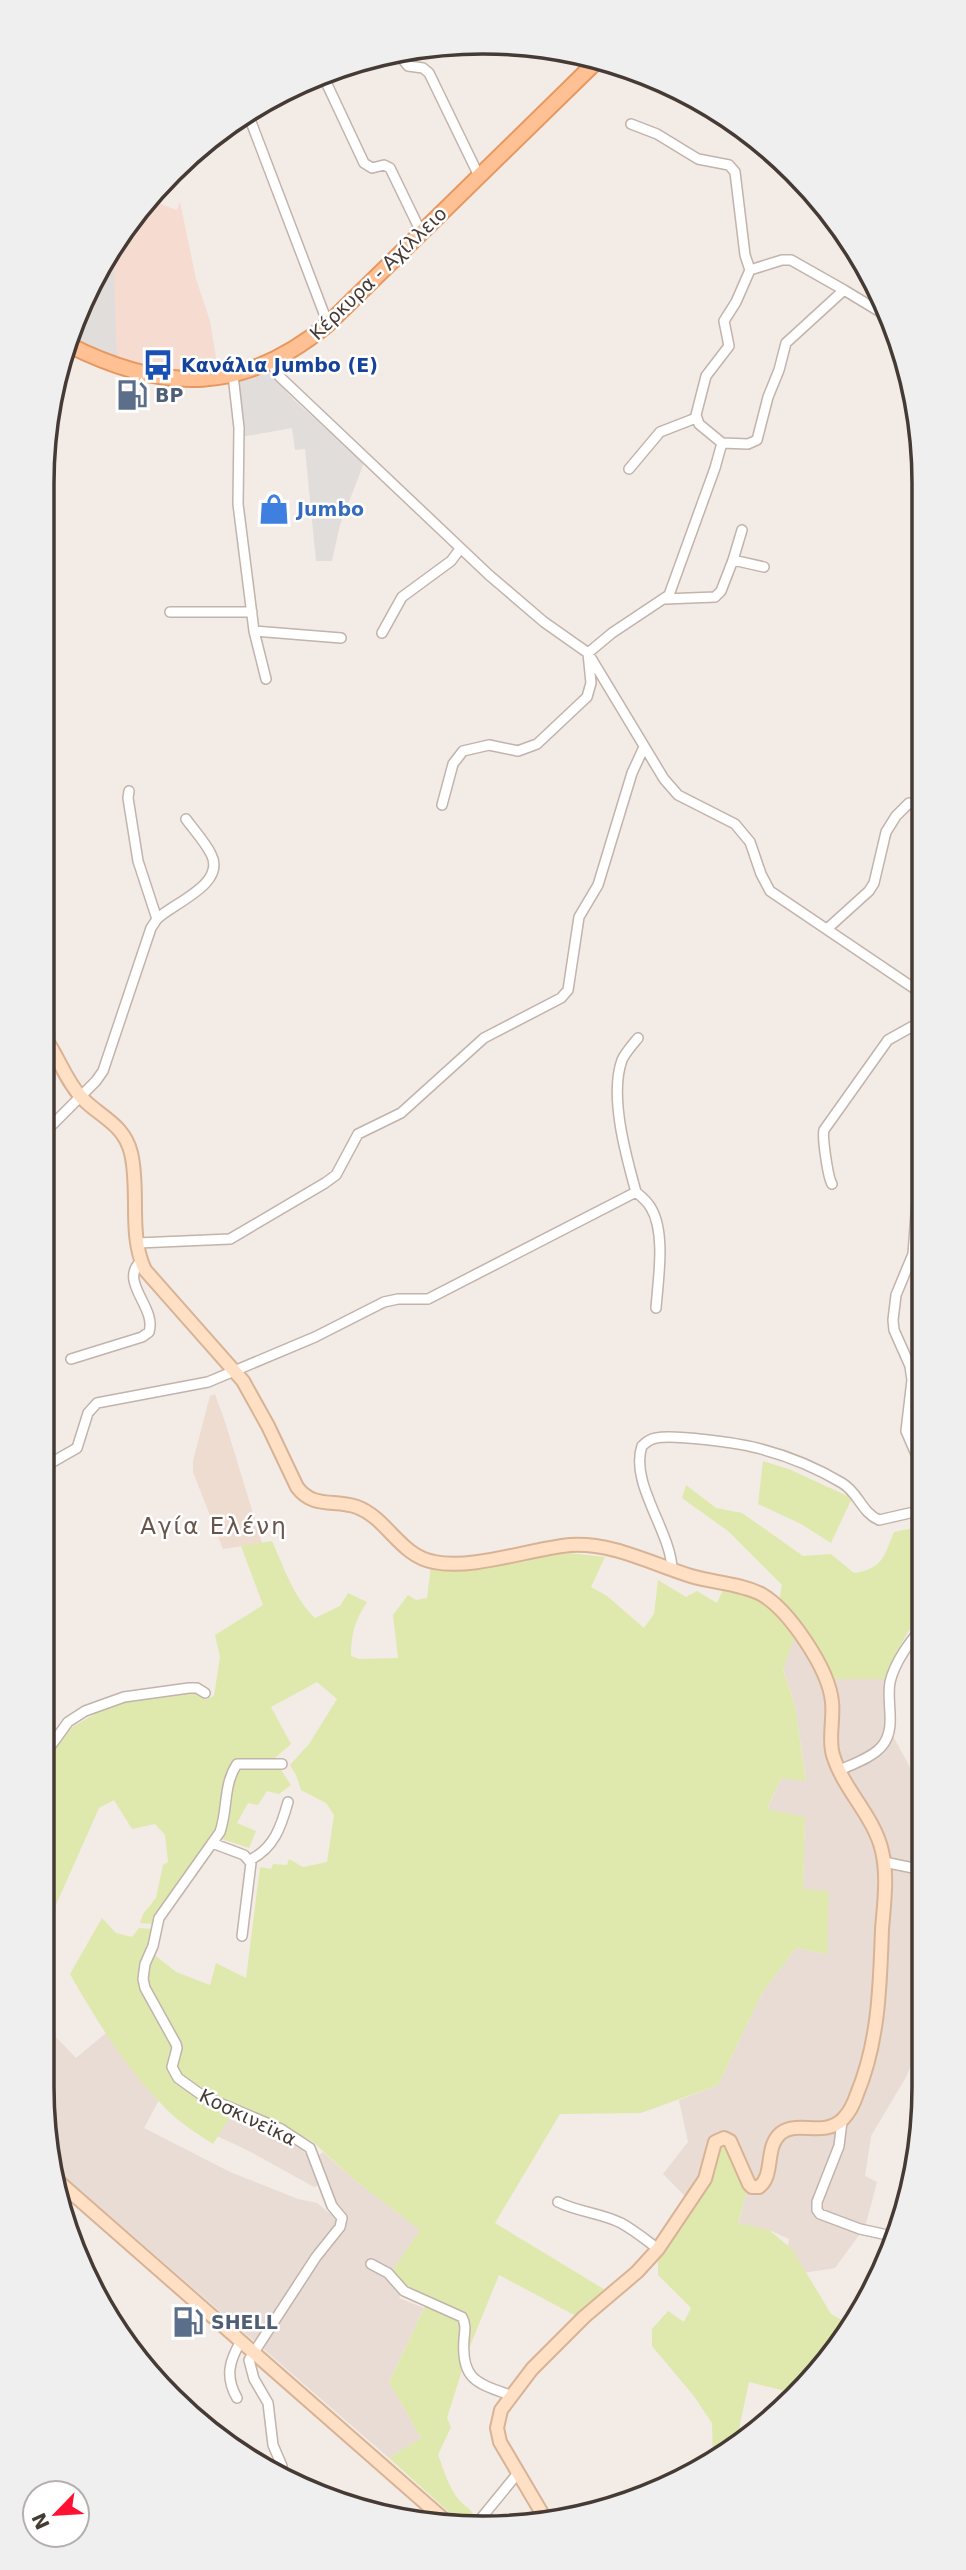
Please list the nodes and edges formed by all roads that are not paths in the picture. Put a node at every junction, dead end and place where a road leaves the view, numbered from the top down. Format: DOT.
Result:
graph roads {
  1 [pos="404,61"];
  2 [pos="589,68"];
  3 [pos="327,84"];
  4 [pos="251,123"];
  5 [pos="631,124"];
  6 [pos="479,176"];
  7 [pos="421,232"];
  8 [pos="750,270"];
  9 [pos="844,290"];
  10 [pos="875,308"];
  11 [pos="328,324"];
  12 [pos="76,348"];
  13 [pos="271,363"];
  14 [pos="233,375"];
  15 [pos="696,418"];
  16 [pos="722,443"];
  17 [pos="629,469"];
  18 [pos="742,530"];
  19 [pos="460,549"];
  20 [pos="733,560"];
  21 [pos="764,567"];
  22 [pos="665,599"];
  23 [pos="170,612"];
  24 [pos="252,612"];
  25 [pos="254,631"];
  26 [pos="382,633"];
  27 [pos="341,638"];
  28 [pos="589,653"];
  29 [pos="266,679"];
  30 [pos="644,747"];
  31 [pos="129,791"];
  32 [pos="909,803"];
  33 [pos="442,805"];
  34 [pos="186,819"];
  35 [pos="156,919"];
  36 [pos="827,929"];
  37 [pos="912,986"];
  38 [pos="912,1027"];
  39 [pos="638,1038"];
  40 [pos="54,1056"];
  41 [pos="80,1096"];
  42 [pos="54,1123"];
  43 [pos="832,1184"];
  44 [pos="636,1192"];
  45 [pos="138,1243"];
  46 [pos="912,1259"];
  47 [pos="141,1261"];
  48 [pos="656,1308"];
  49 [pos="71,1359"];
  50 [pos="235,1371"];
  51 [pos="912,1380"];
  52 [pos="912,1380"];
  53 [pos="912,1445"];
  54 [pos="54,1461"];
  55 [pos="912,1512"];
  56 [pos="672,1570"];
  57 [pos="912,1640"];
  58 [pos="205,1693"];
  59 [pos="54,1741"];
  60 [pos="282,1764"];
  61 [pos="840,1770"];
  62 [pos="288,1802"];
  63 [pos="212,1843"];
  64 [pos="250,1860"];
  65 [pos="884,1862"];
  66 [pos="912,1868"];
  67 [pos="242,1936"];
  68 [pos="842,2121"];
  69 [pos="67,2190"];
  70 [pos="558,2202"];
  71 [pos="885,2235"];
  72 [pos="657,2249"];
  73 [pos="371,2264"];
  74 [pos="241,2341"];
  75 [pos="253,2351"];
  76 [pos="510,2395"];
  77 [pos="237,2398"];
  78 [pos="282,2466"];
  79 [pos="518,2473"];
  80 [pos="541,2512"];
  81 [pos="437,2513"];
  82 [pos="483,2516"];
  1 -- 6 [label="street"];
  2 -- 6 [label="main road, Κέρκυρα - Αχίλλειο"];
  3 -- 7 [label="street"];
  4 -- 11 [label="street"];
  5 -- 8 [label="street"];
  6 -- 7 [label="main road, Κέρκυρα - Αχίλλειο"];
  7 -- 11 [label="main road, Κέρκυρα - Αχίλλειο"];
  8 -- 9 [label="street"];
  8 -- 15 [label="street"];
  9 -- 10 [label="street"];
  9 -- 16 [label="street"];
  11 -- 13 [label="main road, Κέρκυρα - Αχίλλειο"];
  12 -- 14 [label="main road, Κέρκυρα - Αχίλλειο"];
  13 -- 14 [label="main road, Κέρκυρα - Αχίλλειο"];
  13 -- 19 [label="street"];
  14 -- 24 [label="street"];
  15 -- 16 [label="street"];
  15 -- 17 [label="street"];
  16 -- 22 [label="street"];
  18 -- 20 [label="street"];
  19 -- 26 [label="street"];
  19 -- 28 [label="street"];
  20 -- 21 [label="street"];
  20 -- 22 [label="street"];
  22 -- 28 [label="street"];
  23 -- 24 [label="street"];
  24 -- 25 [label="street"];
  25 -- 27 [label="street"];
  25 -- 29 [label="street"];
  28 -- 30 [label="street"];
  28 -- 33 [label="street"];
  30 -- 36 [label="street"];
  30 -- 45 [label="street"];
  31 -- 35 [label="street"];
  32 -- 36 [label="street"];
  34 -- 35 [label="street"];
  35 -- 41 [label="street"];
  36 -- 37 [label="street"];
  38 -- 43 [label="street"];
  39 -- 44 [label="street"];
  40 -- 41 [label="street"];
  41 -- 42 [label="street"];
  41 -- 45 [label="street"];
  44 -- 48 [label="street"];
  44 -- 50 [label="street"];
  45 -- 47 [label="street"];
  46 -- 52 [label="street"];
  47 -- 49 [label="street"];
  47 -- 50 [label="street"];
  50 -- 54 [label="street"];
  50 -- 56 [label="street"];
  51 -- 53 [label="street"];
  55 -- 56 [label="street"];
  56 -- 61 [label="street"];
  57 -- 61 [label="street"];
  58 -- 59 [label="street"];
  60 -- 63 [label="street, Κοσκινεϊκα"];
  61 -- 65 [label="street"];
  62 -- 64 [label="street"];
  63 -- 64 [label="street"];
  63 -- 75 [label="street, Κοσκινεϊκα"];
  64 -- 67 [label="street"];
  65 -- 66 [label="street"];
  65 -- 68 [label="street"];
  68 -- 71 [label="street"];
  68 -- 72 [label="street"];
  69 -- 74 [label="street"];
  70 -- 72 [label="street"];
  72 -- 76 [label="street"];
  73 -- 76 [label="street"];
  74 -- 75 [label="street"];
  74 -- 77 [label="street"];
  75 -- 78 [label="street"];
  75 -- 81 [label="street"];
  76 -- 79 [label="street"];
  79 -- 80 [label="street"];
  79 -- 82 [label="street"];
}
